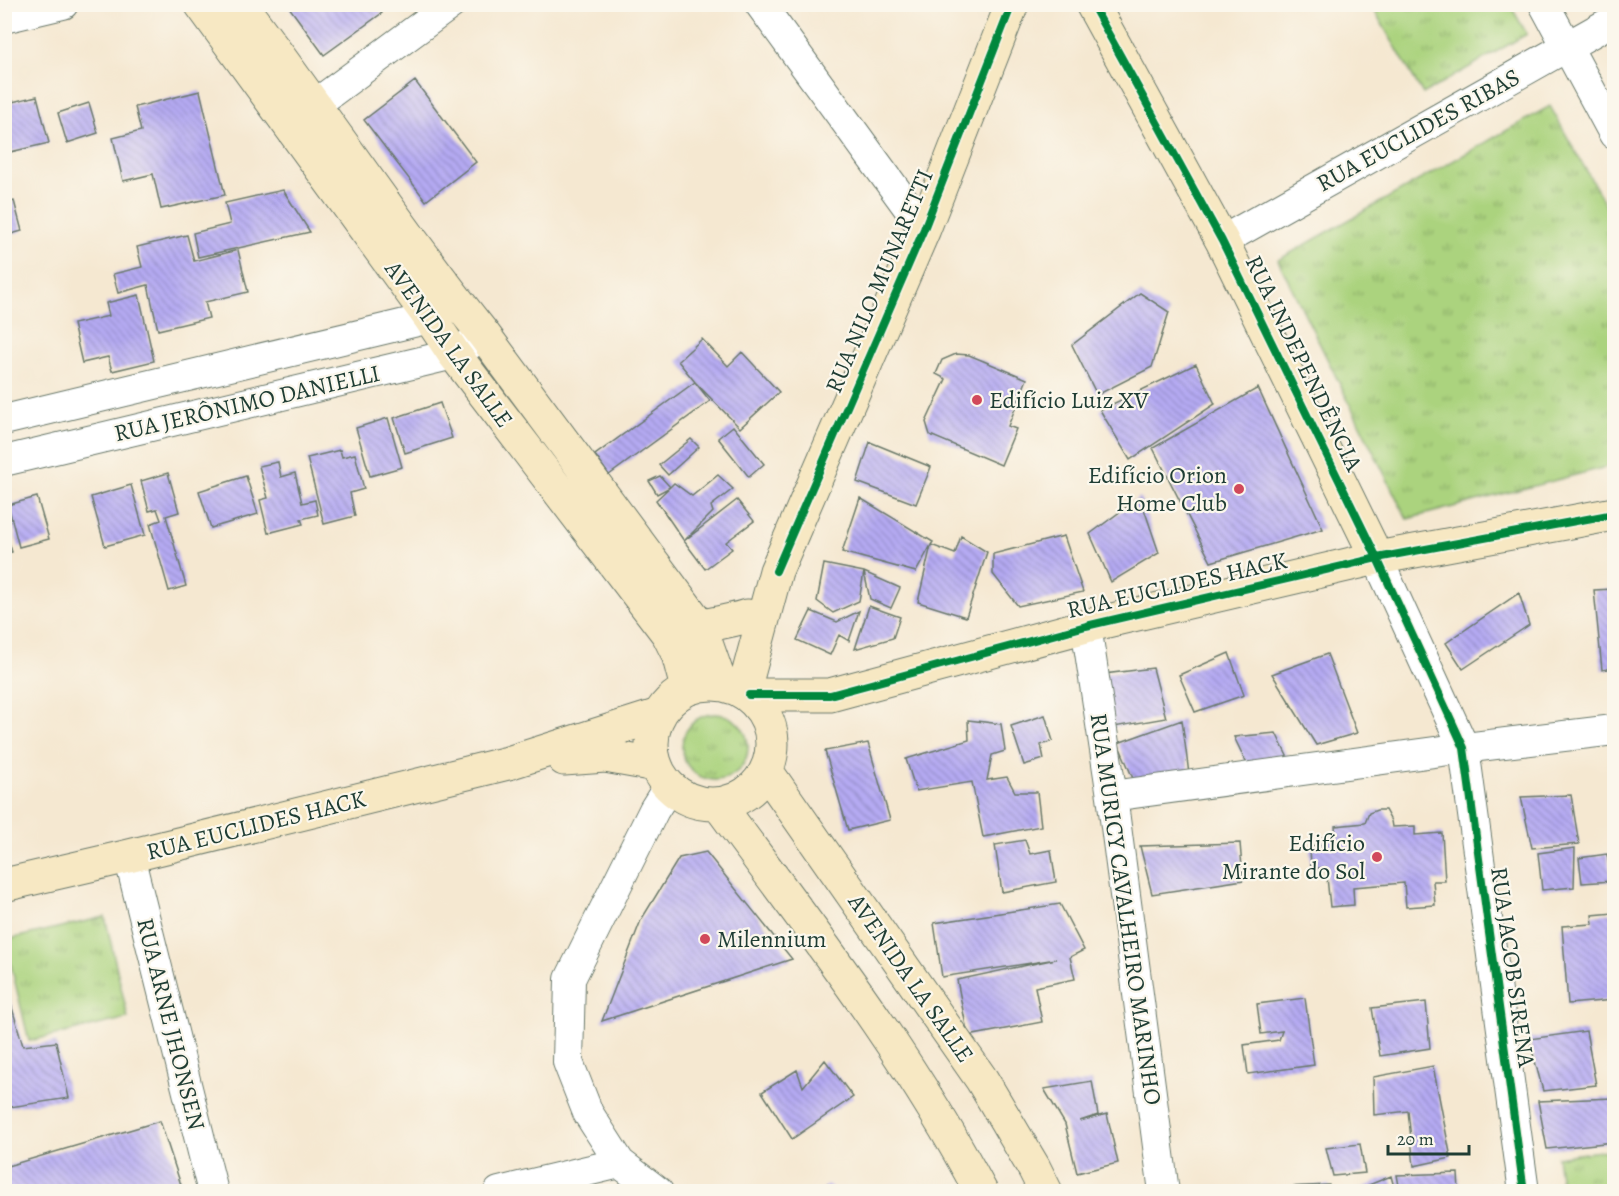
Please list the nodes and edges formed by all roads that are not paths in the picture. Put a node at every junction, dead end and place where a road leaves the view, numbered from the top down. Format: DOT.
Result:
graph roads {
  1 [pos="201,4"];
  2 [pos="240,4"];
  3 [pos="451,4"];
  4 [pos="760,4"];
  5 [pos="1012,4"];
  6 [pos="1092,4"];
  7 [pos="1544,4"];
  8 [pos="45,7"];
  9 [pos="4,18"];
  10 [pos="1614,20"];
  11 [pos="1567,46"];
  12 [pos="314,107"];
  13 [pos="288,125"];
  14 [pos="1614,134"];
  15 [pos="924,229"];
  16 [pos="1222,241"];
  17 [pos="443,309"];
  18 [pos="484,334"];
  19 [pos="454,354"];
  20 [pos="214,370"];
  21 [pos="225,408"];
  22 [pos="41,411"];
  23 [pos="4,420"];
  24 [pos="52,450"];
  25 [pos="4,461"];
  26 [pos="1614,514"];
  27 [pos="1377,558"];
  28 [pos="776,571"];
  29 [pos="747,616"];
  30 [pos="700,626"];
  31 [pos="1086,627"];
  32 [pos="668,634"];
  33 [pos="687,688"];
  34 [pos="735,688"];
  35 [pos="830,694"];
  36 [pos="659,715"];
  37 [pos="1614,730"];
  38 [pos="1464,748"];
  39 [pos="770,757"];
  40 [pos="508,763"];
  41 [pos="662,776"];
  42 [pos="1112,796"];
  43 [pos="718,805"];
  44 [pos="129,856"];
  45 [pos="4,885"];
  46 [pos="925,1000"];
  47 [pos="884,1030"];
  48 [pos="620,1162"];
  49 [pos="213,1191"];
  50 [pos="499,1191"];
  51 [pos="658,1191"];
  52 [pos="981,1191"];
  53 [pos="1046,1191"];
  54 [pos="1164,1191"];
  55 [pos="1524,1191"];
  1 -- 13 [label="main road, AVENIDA LA SALLE"];
  2 -- 12 [label="main road, AVENIDA LA SALLE"];
  3 -- 12 [label="street"];
  4 -- 15 [label="street"];
  5 -- 15 [label="main road, RUA NILO MUNARETTI"];
  6 -- 16 [label="main road, RUA INDEPENDÊNCIA"];
  7 -- 11 [label="street"];
  8 -- 9 [label="street"];
  10 -- 11 [label="street, RUA EUCLIDES RIBAS"];
  11 -- 14 [label="street"];
  11 -- 16 [label="street, RUA EUCLIDES RIBAS"];
  12 -- 13 [label="street"];
  12 -- 17 [label="main road, AVENIDA LA SALLE"];
  13 -- 17 [label="main road, AVENIDA LA SALLE"];
  15 -- 28 [label="main road, RUA NILO MUNARETTI"];
  16 -- 27 [label="main road, RUA INDEPENDÊNCIA"];
  17 -- 18 [label="main road, AVENIDA LA SALLE"];
  17 -- 19 [label="main road, AVENIDA LA SALLE"];
  17 -- 20 [label="street, RUA JERÔNIMO DANIELLI"];
  18 -- 19 [label="street, RUA JERÔNIMO DANIELLI"];
  18 -- 30 [label="main road, AVENIDA LA SALLE"];
  19 -- 21 [label="street, RUA JERÔNIMO DANIELLI"];
  19 -- 32 [label="main road, AVENIDA LA SALLE"];
  20 -- 21 [label="street"];
  20 -- 22 [label="street, RUA JERÔNIMO DANIELLI"];
  21 -- 24 [label="street, RUA JERÔNIMO DANIELLI"];
  22 -- 23 [label="street, RUA JERÔNIMO DANIELLI"];
  22 -- 24 [label="street"];
  24 -- 25 [label="street, RUA JERÔNIMO DANIELLI"];
  26 -- 27 [label="main road, RUA EUCLIDES HACK"];
  27 -- 31 [label="main road, RUA EUCLIDES HACK"];
  27 -- 38 [label="street, RUA INDEPENDÊNCIA"];
  28 -- 29 [label="main road, RUA NILO MUNARETTI"];
  28 -- 34 [label="main road, RUA NILO MUNARETTI"];
  29 -- 30 [label="main road"];
  29 -- 34 [label="main road, RUA NILO MUNARETTI"];
  30 -- 32 [label="main road"];
  30 -- 34 [label="main road, AVENIDA LA SALLE"];
  31 -- 35 [label="main road, RUA EUCLIDES HACK"];
  31 -- 42 [label="street, RUA MURICY CAVALHEIRO MARINHO"];
  32 -- 33 [label="main road, AVENIDA LA SALLE"];
  33 -- 34 [label="main road"];
  33 -- 36 [label="main road"];
  34 -- 35 [label="main road, RUA EUCLIDES HACK"];
  34 -- 39 [label="main road"];
  35 -- 39 [label="main road, RUA EUCLIDES HACK"];
  36 -- 40 [label="main road, RUA EUCLIDES HACK"];
  36 -- 41 [label="main road"];
  37 -- 38 [label="street"];
  38 -- 42 [label="street"];
  38 -- 55 [label="street, RUA JACOB SIRENA"];
  39 -- 43 [label="main road"];
  39 -- 46 [label="main road, AVENIDA LA SALLE"];
  40 -- 41 [label="main road, RUA EUCLIDES HACK"];
  40 -- 44 [label="main road, RUA EUCLIDES HACK"];
  41 -- 43 [label="main road"];
  41 -- 48 [label="street"];
  42 -- 54 [label="street, RUA MURICY CAVALHEIRO MARINHO"];
  43 -- 47 [label="main road"];
  44 -- 45 [label="main road, RUA EUCLIDES HACK"];
  44 -- 49 [label="street, RUA ARNE JHONSEN"];
  46 -- 47 [label="main road"];
  46 -- 53 [label="main road, AVENIDA LA SALLE"];
  47 -- 52 [label="main road"];
  48 -- 50 [label="street"];
  48 -- 51 [label="street"];
}
